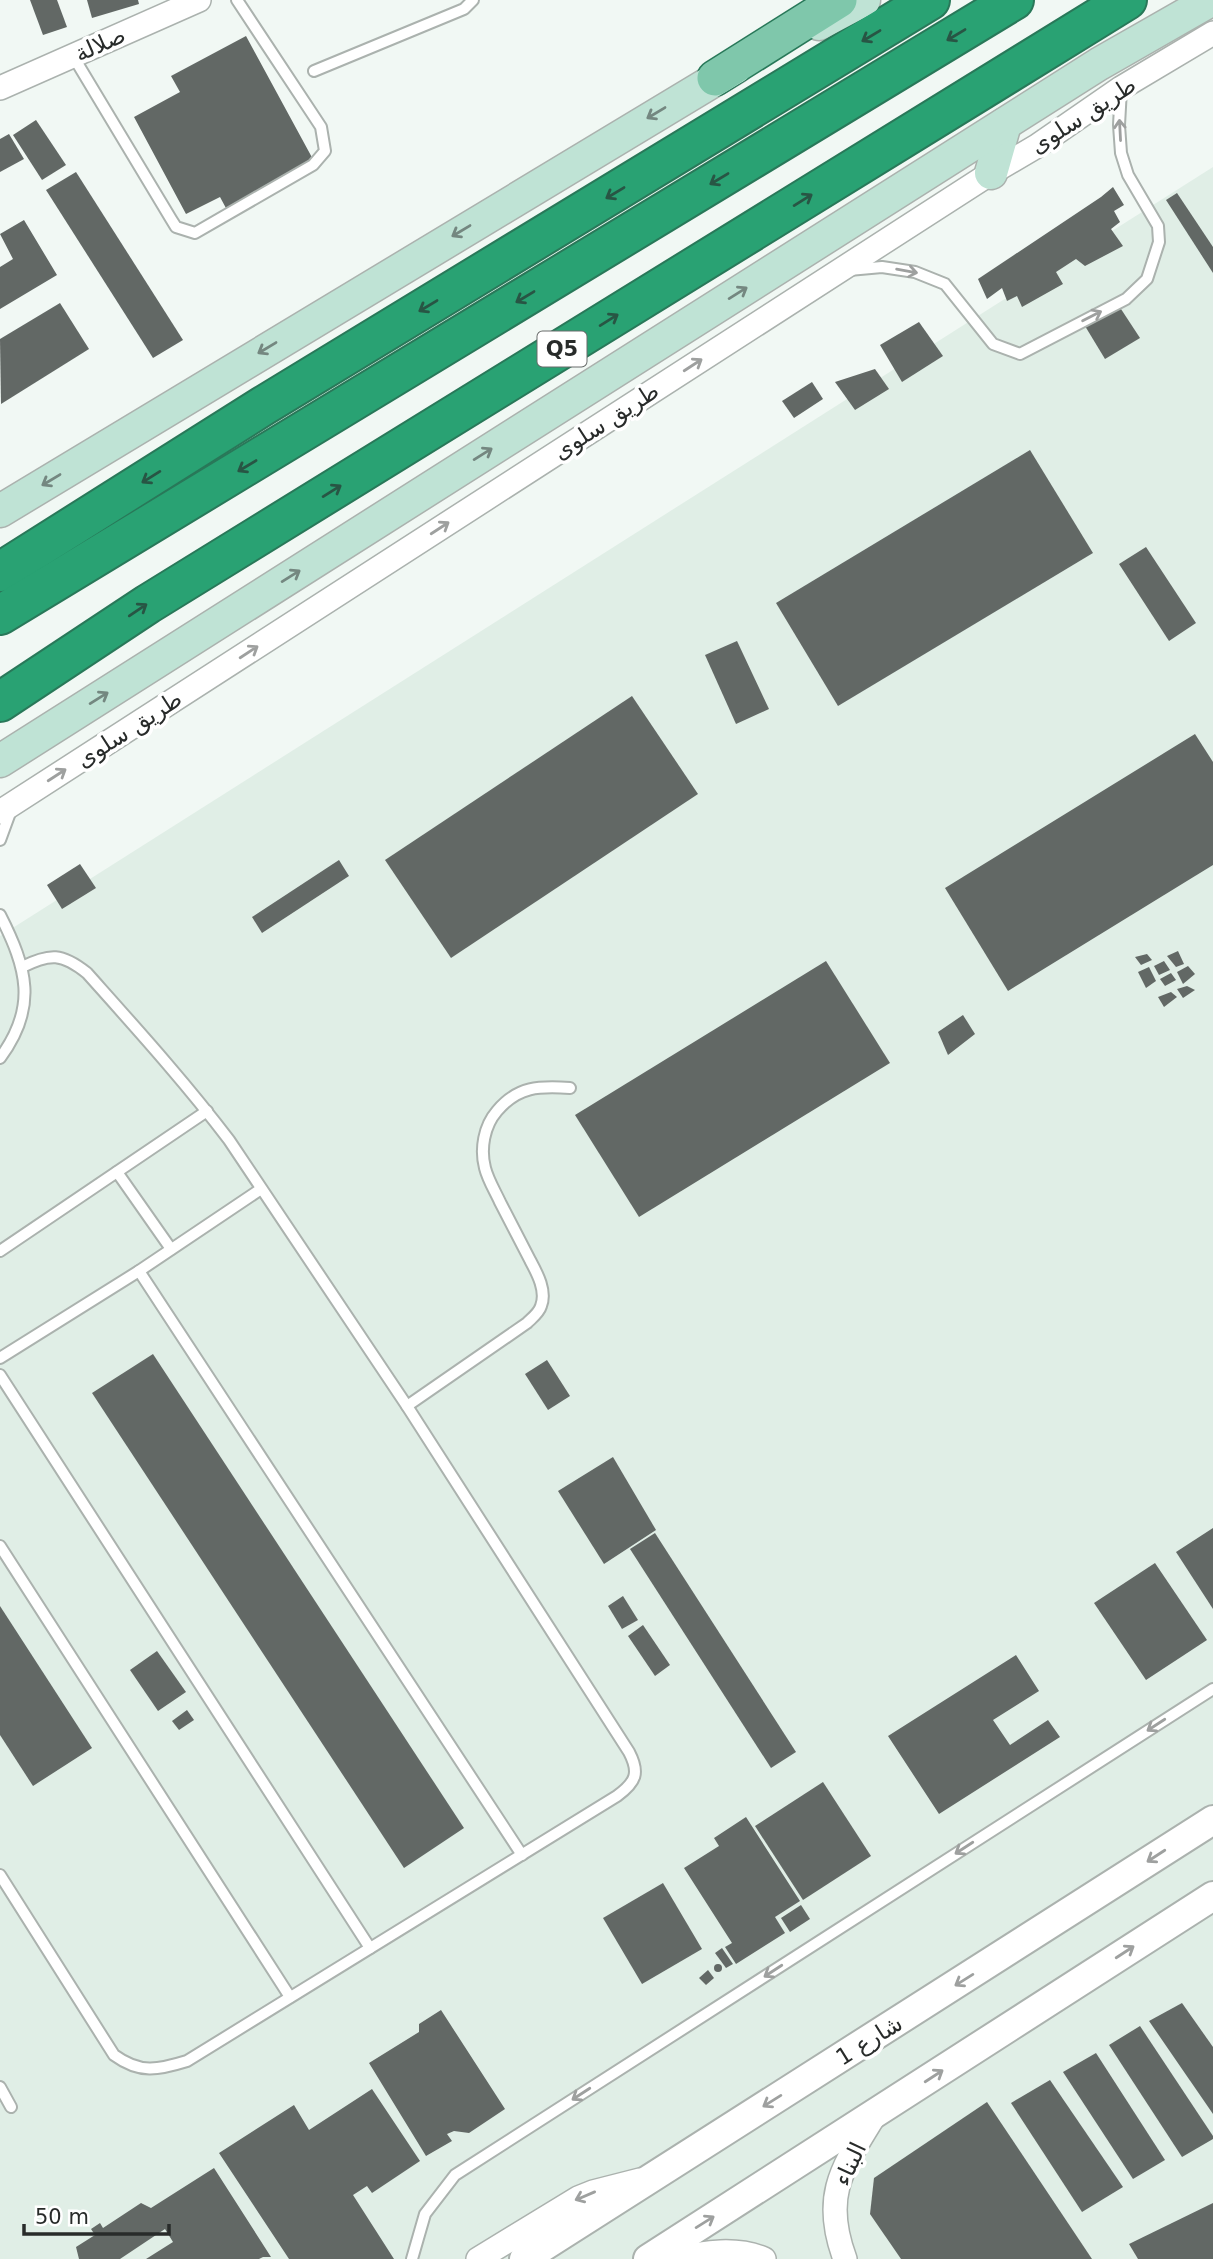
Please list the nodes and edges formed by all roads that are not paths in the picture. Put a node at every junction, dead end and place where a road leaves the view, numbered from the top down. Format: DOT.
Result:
graph roads {
  1 [pos="200,0"];
  2 [pos="237,0"];
  3 [pos="473,0"];
  4 [pos="839,0"];
  5 [pos="864,0"];
  6 [pos="930,0"];
  7 [pos="1014,0"];
  8 [pos="1128,0"];
  9 [pos="1211,0"];
  10 [pos="1213,33"];
  11 [pos="73,55"];
  12 [pos="314,71"];
  13 [pos="715,78"];
  14 [pos="0,88"];
  15 [pos="1121,88"];
  16 [pos="1005,124"];
  17 [pos="991,173"];
  18 [pos="839,271"];
  19 [pos="0,511"];
  20 [pos="0,572"];
  21 [pos="0,615"];
  22 [pos="0,702"];
  23 [pos="0,761"];
  24 [pos="7,807"];
  25 [pos="0,840"];
  26 [pos="0,915"];
  27 [pos="22,967"];
  28 [pos="0,1058"];
  29 [pos="570,1088"];
  30 [pos="207,1111"];
  31 [pos="117,1172"];
  32 [pos="261,1189"];
  33 [pos="171,1249"];
  34 [pos="0,1251"];
  35 [pos="139,1271"];
  36 [pos="0,1358"];
  37 [pos="0,1375"];
  38 [pos="407,1406"];
  39 [pos="0,1546"];
  40 [pos="1213,1689"];
  41 [pos="1213,1820"];
  42 [pos="522,1855"];
  43 [pos="0,1875"];
  44 [pos="1213,1896"];
  45 [pos="370,1948"];
  46 [pos="290,1997"];
  47 [pos="0,2087"];
  48 [pos="11,2107"];
  49 [pos="876,2112"];
  50 [pos="650,2177"];
  51 [pos="412,2259"];
  52 [pos="478,2259"];
  53 [pos="524,2259"];
  54 [pos="648,2259"];
  55 [pos="676,2259"];
  56 [pos="764,2259"];
  57 [pos="845,2259"];
  1 -- 11 [label="street, صلالة"];
  2 -- 11 [label="lane"];
  3 -- 12 [label="lane"];
  4 -- 13 [label="main road"];
  5 -- 13 [label="main road"];
  6 -- 20 [label="highway, one-way"];
  7 -- 21 [label="highway, one-way"];
  22 -- 8 [label="highway, Q5, one-way"];
  9 -- 16 [label="main road, طريق سلوى"];
  10 -- 15 [label="street, طريق سلوى"];
  11 -- 14 [label="street, صلالة"];
  13 -- 19 [label="main road, one-way"];
  15 -- 17 [label="street, طريق سلوى"];
  18 -- 15 [label="lane, one-way"];
  16 -- 17 [label="main road"];
  23 -- 16 [label="main road, طريق سلوى, one-way"];
  17 -- 18 [label="street, طريق سلوى"];
  24 -- 18 [label="street, طريق سلوى, one-way"];
  24 -- 25 [label="lane"];
  26 -- 27 [label="lane"];
  27 -- 28 [label="lane"];
  27 -- 30 [label="lane"];
  29 -- 38 [label="lane"];
  30 -- 31 [label="lane"];
  30 -- 32 [label="lane"];
  31 -- 33 [label="lane"];
  31 -- 34 [label="lane"];
  32 -- 33 [label="lane"];
  32 -- 38 [label="lane"];
  33 -- 35 [label="lane"];
  35 -- 36 [label="lane"];
  35 -- 42 [label="lane"];
  37 -- 45 [label="lane"];
  38 -- 42 [label="lane"];
  39 -- 46 [label="lane"];
  40 -- 51 [label="lane, one-way"];
  41 -- 50 [label="street, شارع 1, one-way"];
  42 -- 45 [label="lane"];
  43 -- 46 [label="lane"];
  49 -- 44 [label="street, one-way"];
  45 -- 46 [label="lane"];
  47 -- 48 [label="lane"];
  54 -- 49 [label="street, one-way"];
  49 -- 57 [label="street, البناء"];
  50 -- 52 [label="street, one-way"];
  50 -- 53 [label="street, شارع 1"];
  55 -- 56 [label="street"];
}
